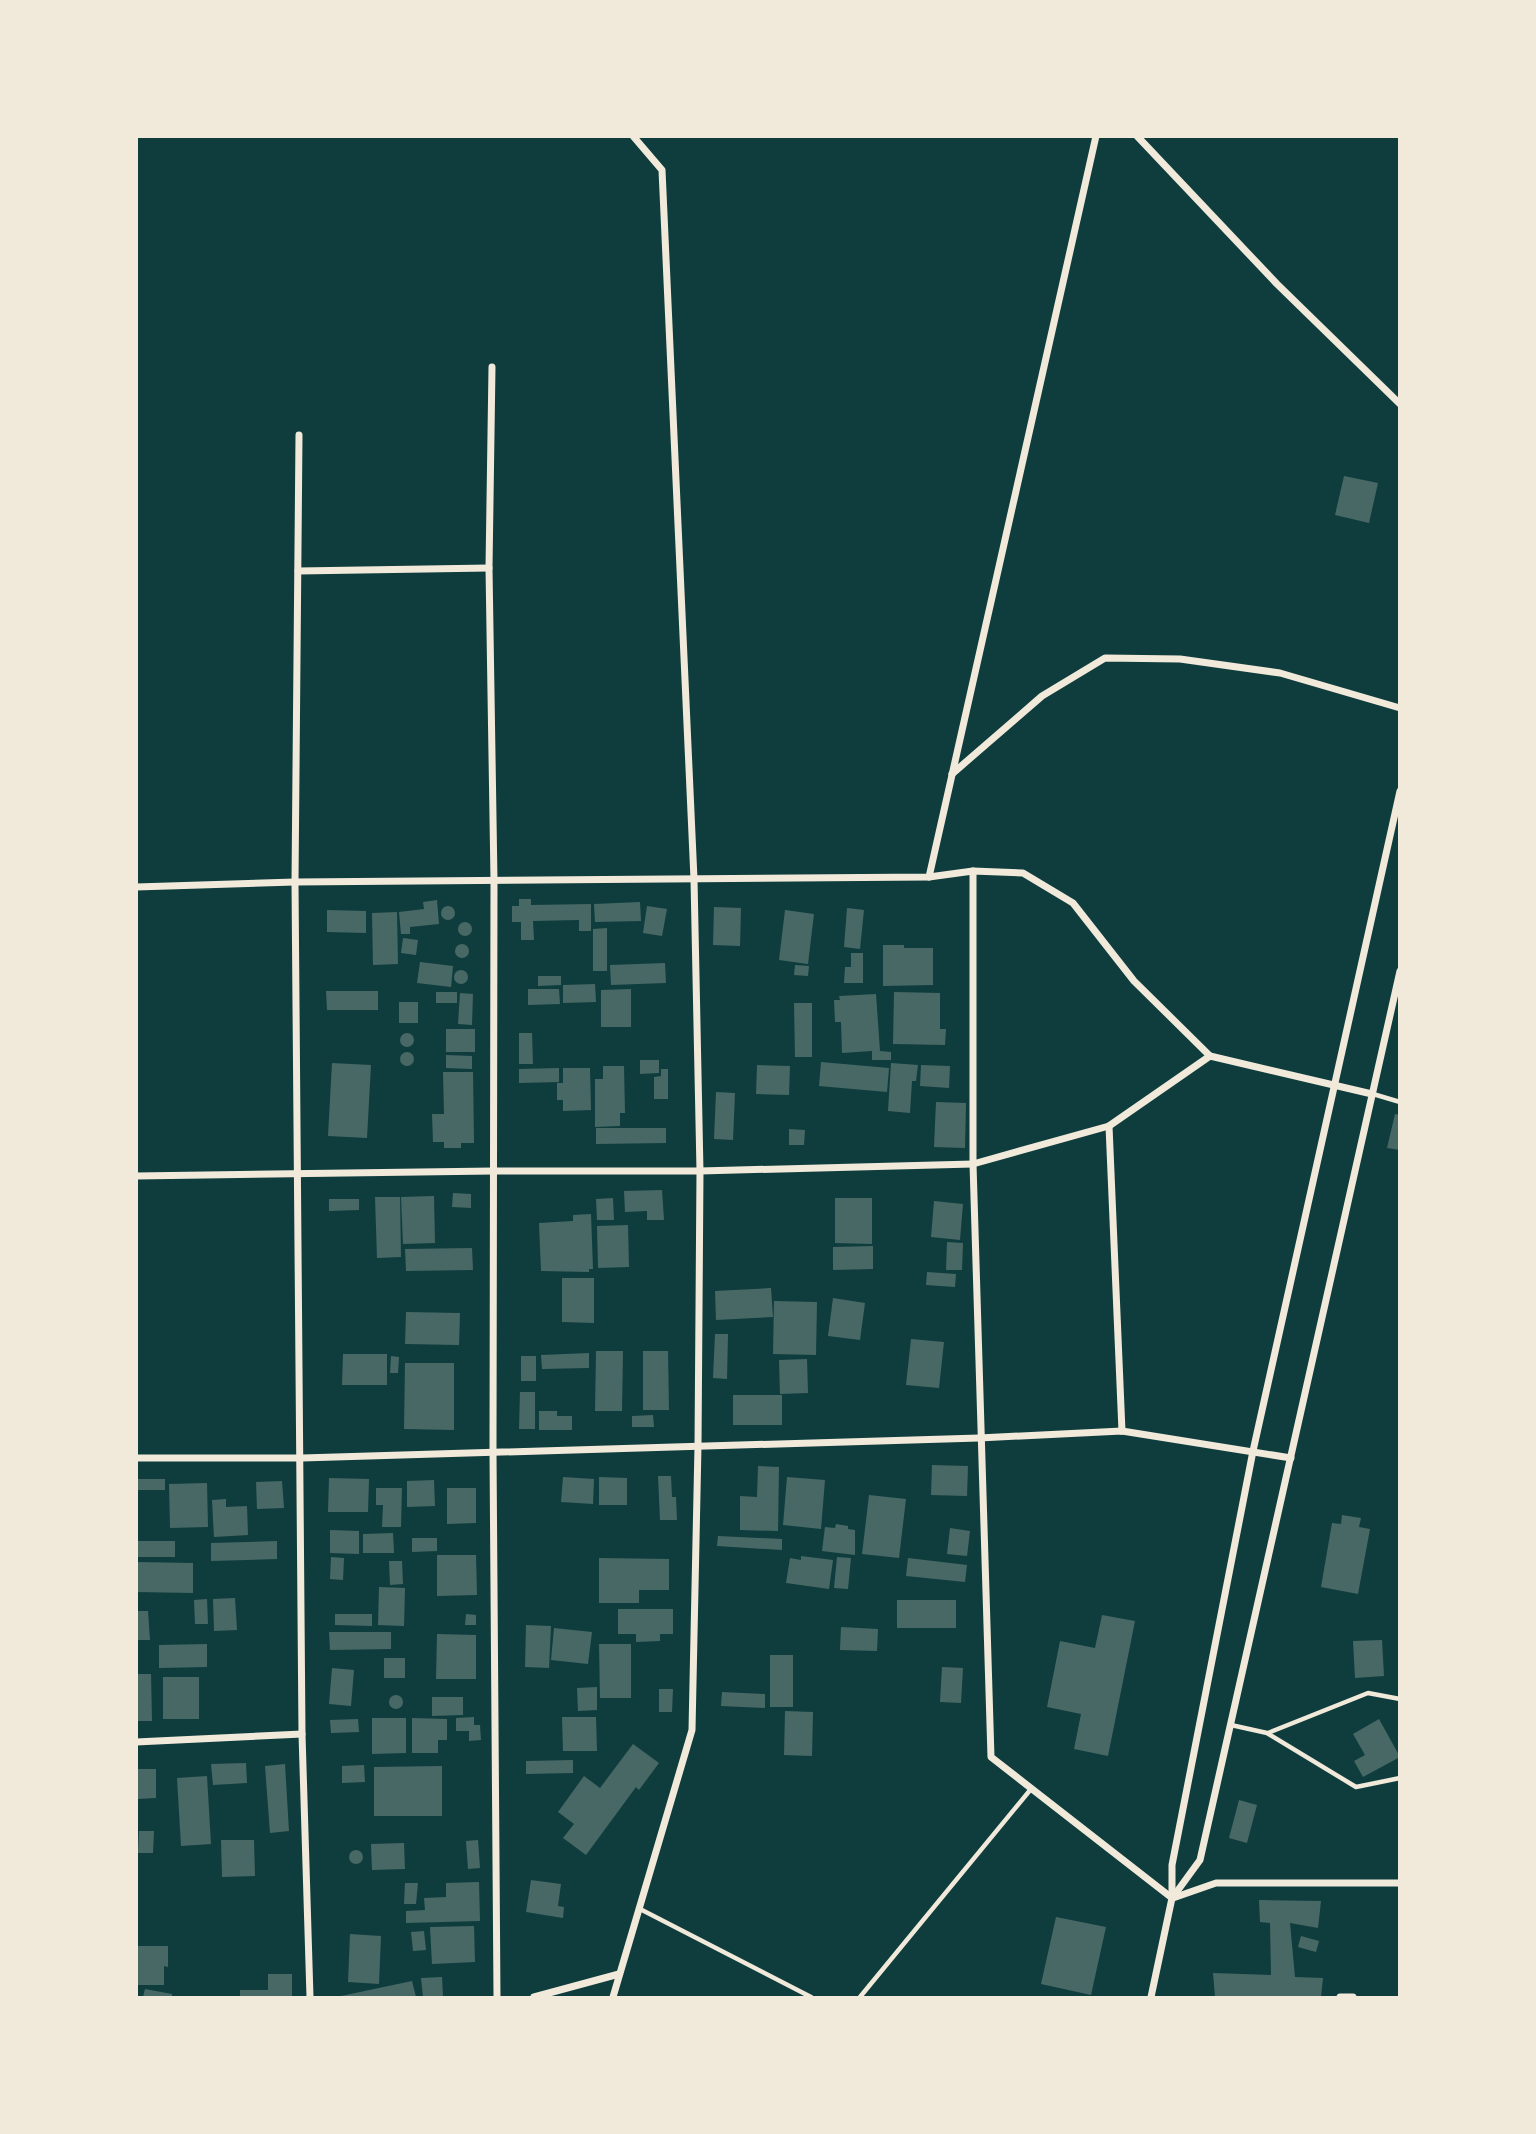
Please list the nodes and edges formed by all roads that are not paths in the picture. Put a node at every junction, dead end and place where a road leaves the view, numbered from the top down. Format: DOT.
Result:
graph roads {
  1 [pos="633,136"];
  2 [pos="1096,136"];
  3 [pos="1137,136"];
  4 [pos="492,367"];
  5 [pos="1399,404"];
  6 [pos="299,435"];
  7 [pos="489,568"];
  8 [pos="298,570"];
  9 [pos="1399,708"];
  10 [pos="952,775"];
  11 [pos="1399,791"];
  12 [pos="972,871"];
  13 [pos="929,877"];
  14 [pos="694,879"];
  15 [pos="494,880"];
  16 [pos="295,882"];
  17 [pos="136,887"];
  18 [pos="1399,971"];
  19 [pos="1210,1056"];
  20 [pos="1334,1086"];
  21 [pos="1372,1094"];
  22 [pos="1399,1102"];
  23 [pos="1109,1126"];
  24 [pos="973,1164"];
  25 [pos="493,1171"];
  26 [pos="700,1171"];
  27 [pos="298,1175"];
  28 [pos="136,1176"];
  29 [pos="1122,1431"];
  30 [pos="979,1438"];
  31 [pos="698,1446"];
  32 [pos="1253,1451"];
  33 [pos="493,1452"];
  34 [pos="136,1458"];
  35 [pos="302,1458"];
  36 [pos="1291,1458"];
  37 [pos="1399,1699"];
  38 [pos="1230,1725"];
  39 [pos="1267,1733"];
  40 [pos="302,1734"];
  41 [pos="136,1742"];
  42 [pos="1399,1778"];
  43 [pos="1031,1789"];
  44 [pos="1399,1883"];
  45 [pos="1172,1898"];
  46 [pos="640,1909"];
  47 [pos="620,1974"];
  48 [pos="310,1997"];
  49 [pos="497,1997"];
  50 [pos="534,1997"];
  51 [pos="612,1997"];
  52 [pos="811,1997"];
  53 [pos="860,1997"];
  54 [pos="1152,1997"];
  55 [pos="1340,1997"];
  56 [pos="1353,1997"];
  1 -- 14 [label="street"];
  2 -- 10 [label="street"];
  3 -- 5 [label="street"];
  4 -- 7 [label="street"];
  6 -- 8 [label="street"];
  7 -- 8 [label="street"];
  7 -- 15 [label="street"];
  8 -- 16 [label="street"];
  9 -- 10 [label="street"];
  10 -- 13 [label="street"];
  11 -- 20 [label="street"];
  12 -- 13 [label="street"];
  12 -- 19 [label="street"];
  12 -- 24 [label="street"];
  13 -- 14 [label="street"];
  14 -- 15 [label="street"];
  14 -- 26 [label="street"];
  15 -- 16 [label="street"];
  15 -- 25 [label="street"];
  16 -- 17 [label="street"];
  16 -- 27 [label="street"];
  18 -- 21 [label="street"];
  19 -- 20 [label="street"];
  19 -- 23 [label="street"];
  20 -- 21 [label="street"];
  20 -- 32 [label="street"];
  21 -- 22 [label="lane"];
  21 -- 36 [label="street"];
  23 -- 24 [label="street"];
  23 -- 29 [label="street"];
  24 -- 26 [label="street"];
  24 -- 30 [label="street"];
  25 -- 26 [label="street"];
  25 -- 27 [label="street"];
  25 -- 33 [label="street"];
  26 -- 31 [label="street"];
  27 -- 28 [label="street"];
  27 -- 35 [label="street"];
  29 -- 30 [label="street"];
  29 -- 32 [label="street"];
  30 -- 31 [label="street"];
  30 -- 43 [label="street"];
  31 -- 33 [label="street"];
  31 -- 46 [label="street"];
  32 -- 36 [label="street"];
  32 -- 45 [label="street"];
  33 -- 35 [label="street"];
  33 -- 49 [label="street"];
  34 -- 35 [label="street"];
  35 -- 40 [label="street"];
  36 -- 38 [label="street"];
  37 -- 39 [label="lane"];
  38 -- 39 [label="lane"];
  38 -- 45 [label="street"];
  39 -- 42 [label="lane"];
  40 -- 41 [label="street"];
  40 -- 48 [label="street"];
  43 -- 45 [label="street"];
  43 -- 53 [label="lane"];
  44 -- 45 [label="street"];
  45 -- 54 [label="street"];
  46 -- 47 [label="street"];
  46 -- 52 [label="lane"];
  47 -- 50 [label="street"];
  47 -- 51 [label="street"];
  55 -- 56 [label="street"];
}
